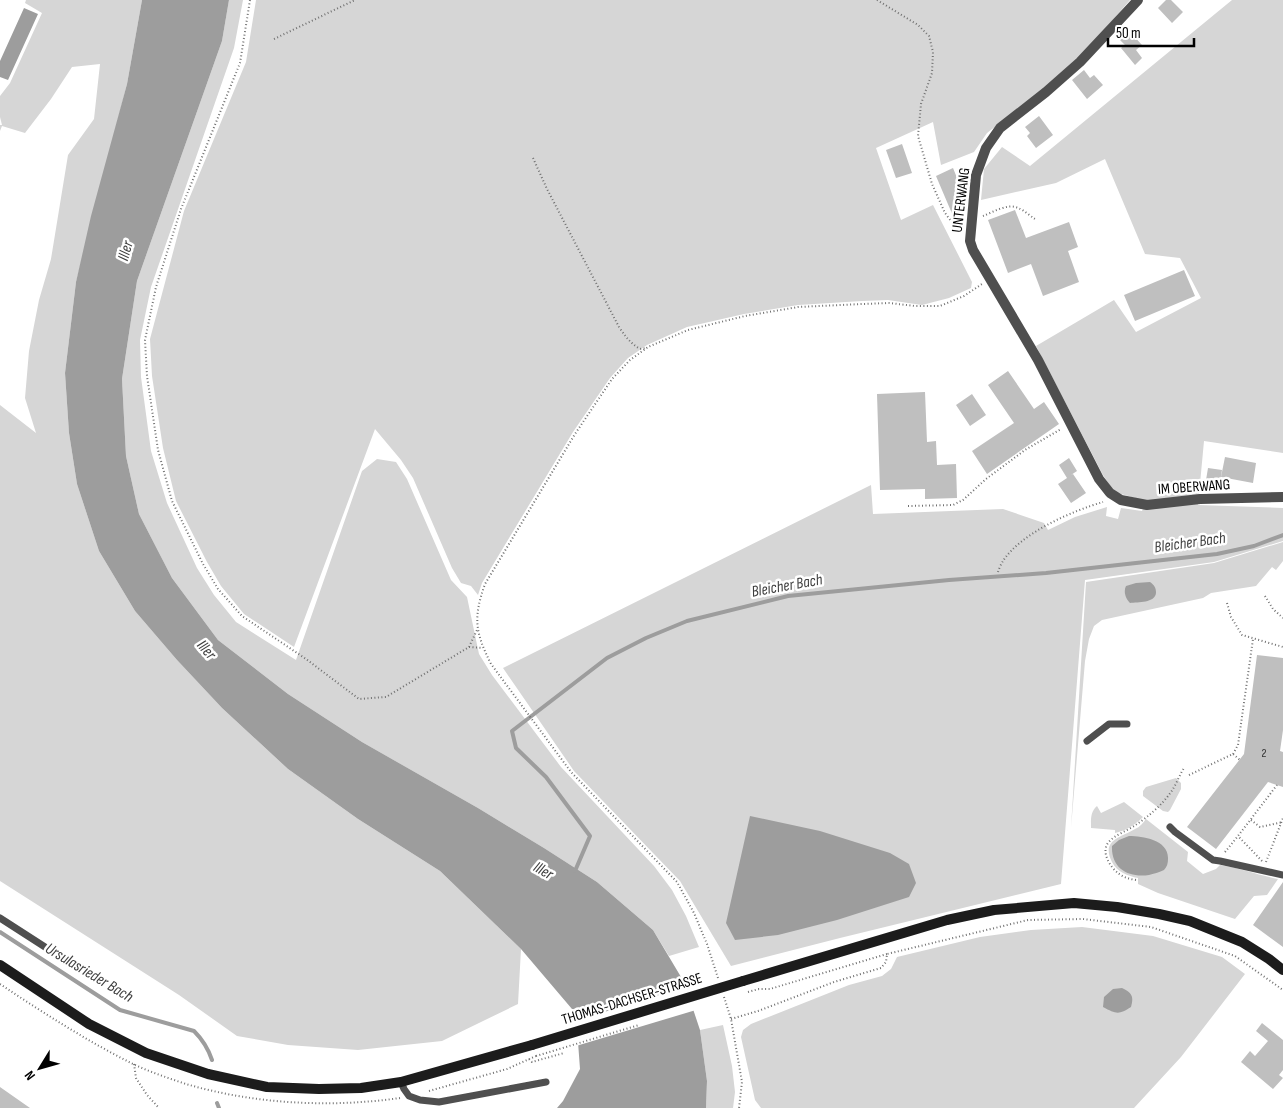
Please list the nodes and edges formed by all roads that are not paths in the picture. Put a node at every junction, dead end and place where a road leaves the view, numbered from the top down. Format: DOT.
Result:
graph roads {
  1 [pos="1138,0"];
  2 [pos="1111,494"];
  3 [pos="1283,497"];
  4 [pos="1127,724"];
  5 [pos="1087,741"];
  6 [pos="1170,827"];
  7 [pos="1283,875"];
  8 [pos="0,918"];
  9 [pos="45,947"];
  10 [pos="0,965"];
  11 [pos="1283,970"];
  12 [pos="401,1082"];
  13 [pos="546,1082"];
  1 -- 2 [label="street, UNTERWANG"];
  2 -- 3 [label="street, IM OBERWANG"];
  4 -- 5 [label="lane"];
  6 -- 7 [label="lane"];
  8 -- 9 [label="lane"];
  10 -- 12 [label="street, THOMAS-DACHSER-STRASSE"];
  11 -- 12 [label="street, THOMAS-DACHSER-STRASSE, bridge"];
  12 -- 13 [label="lane"];
}
